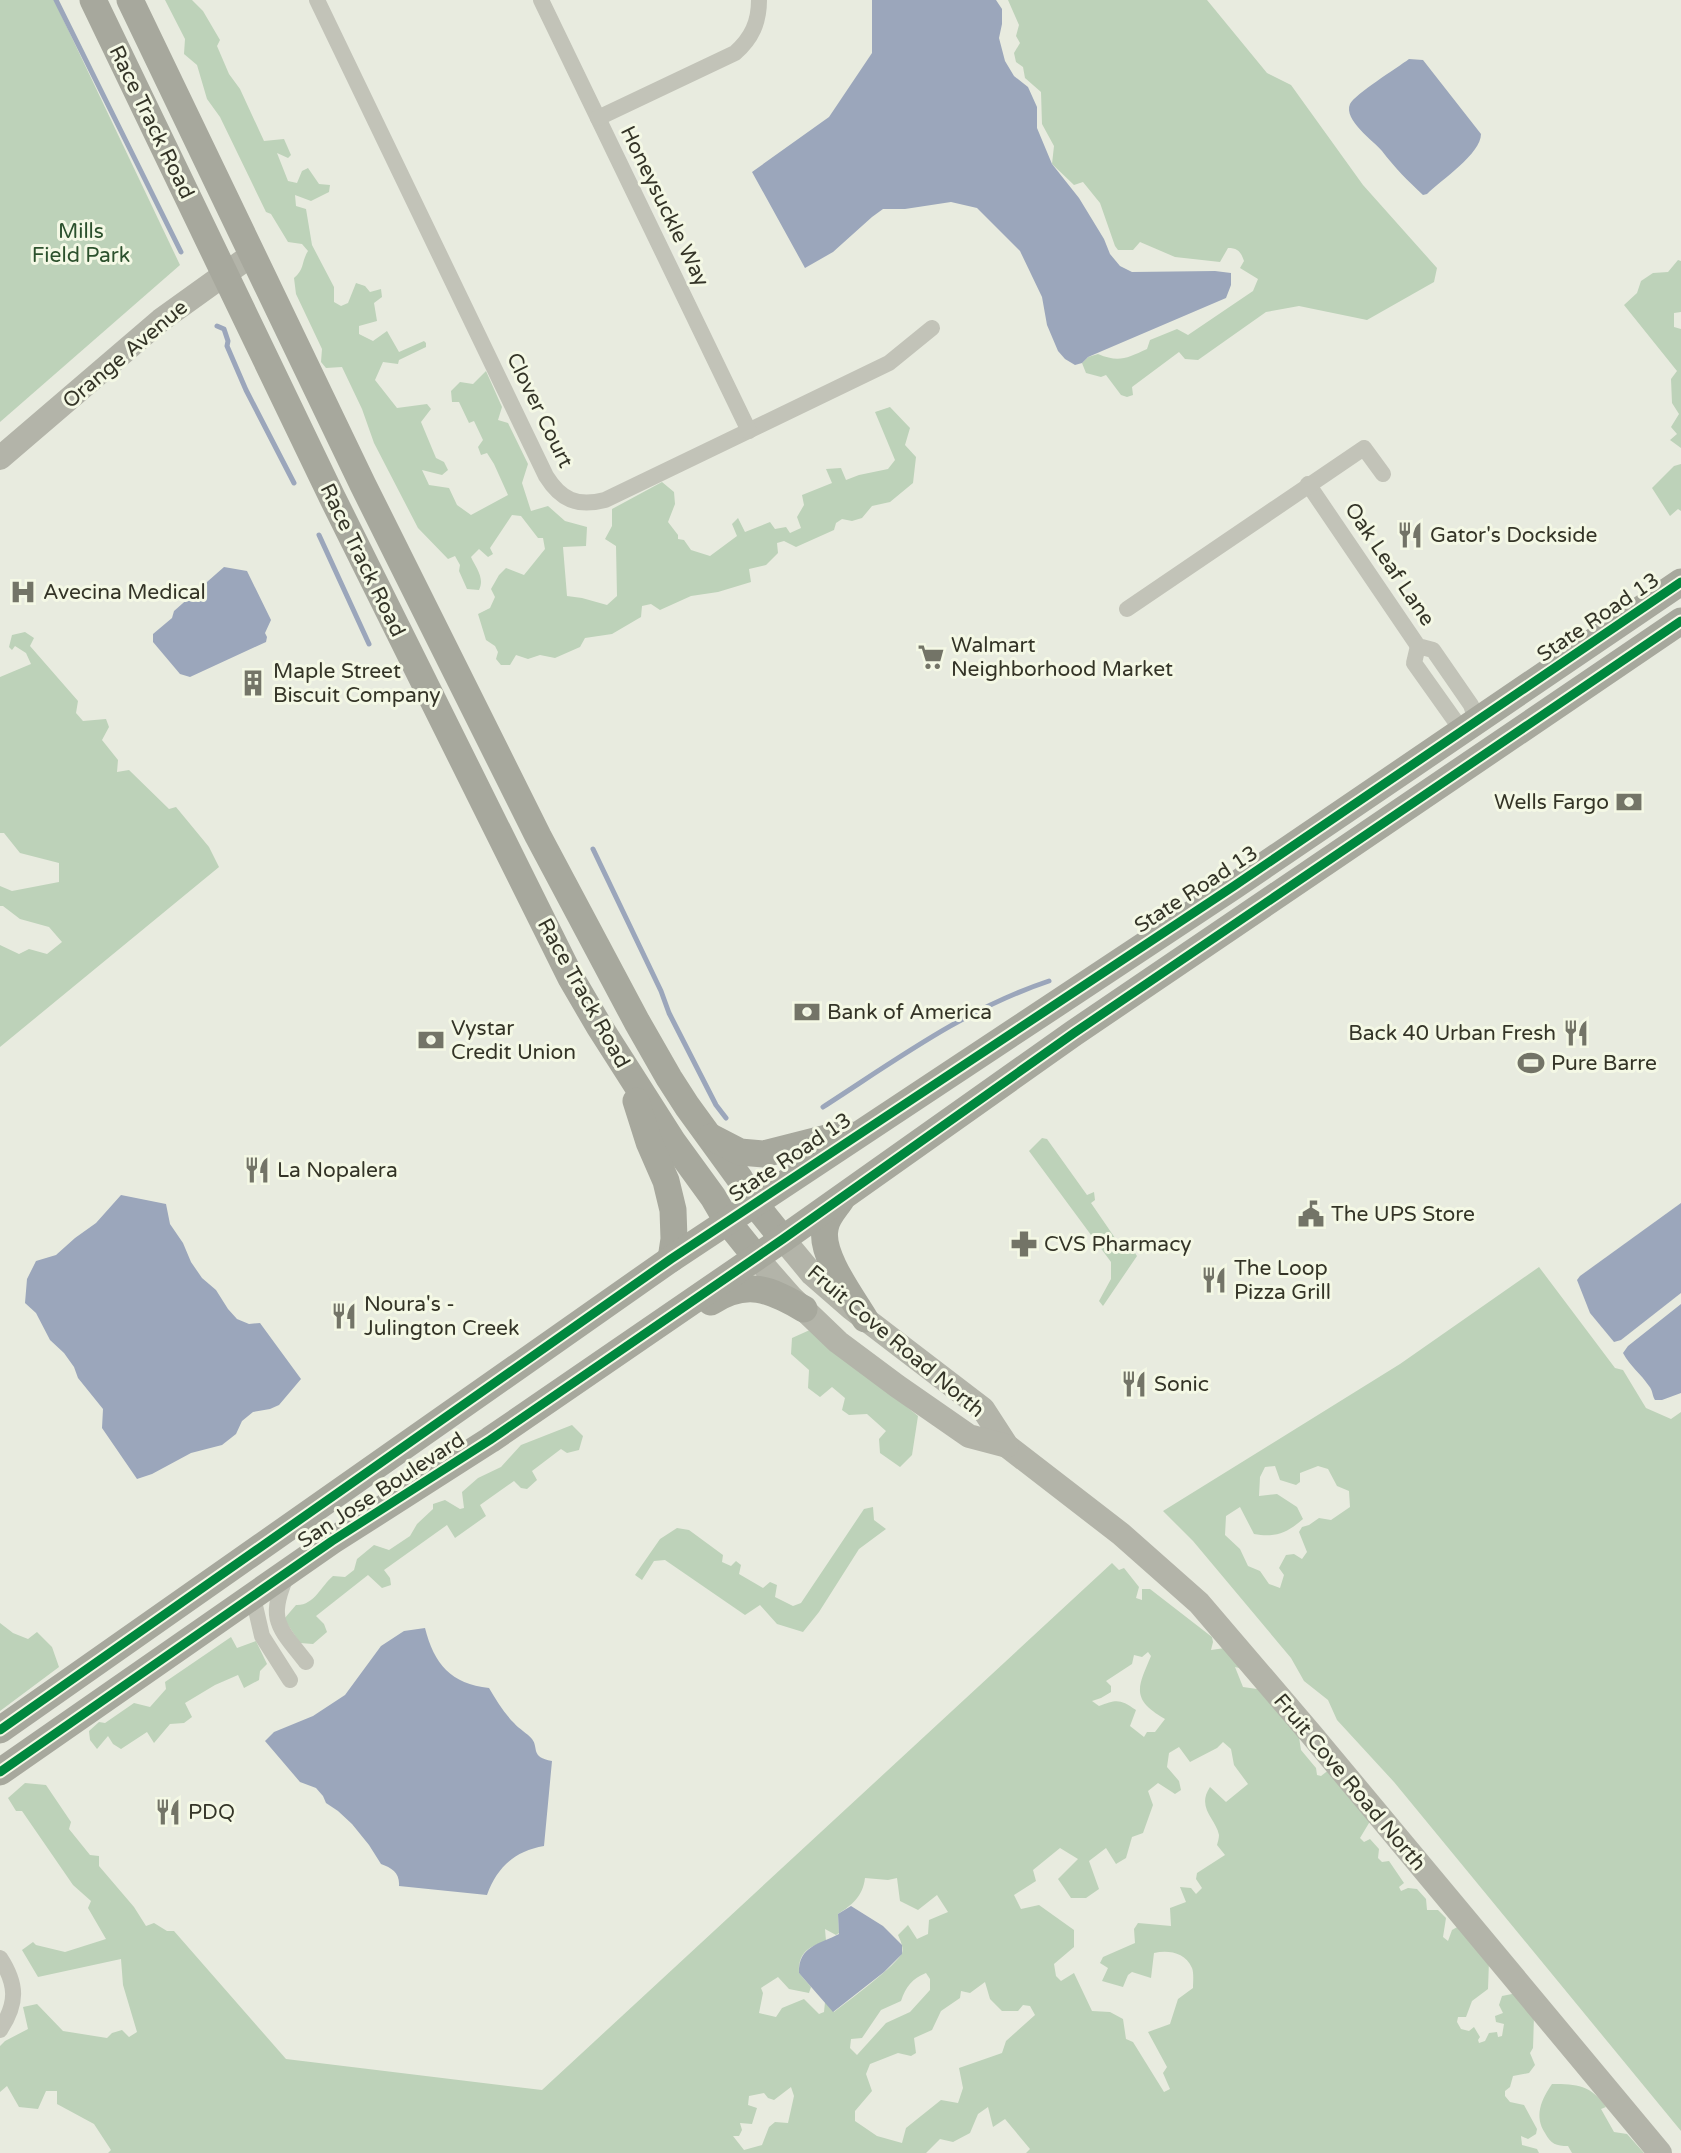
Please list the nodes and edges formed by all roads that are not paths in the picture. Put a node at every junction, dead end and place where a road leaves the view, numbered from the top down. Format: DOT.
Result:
graph roads {
  1 [pos="93,0"];
  2 [pos="130,0"];
  3 [pos="317,0"];
  4 [pos="541,0"];
  5 [pos="759,0"];
  6 [pos="598,118"];
  7 [pos="253,254"];
  8 [pos="225,273"];
  9 [pos="932,328"];
  10 [pos="749,431"];
  11 [pos="0,458"];
  12 [pos="1383,474"];
  13 [pos="1308,484"];
  14 [pos="1681,582"];
  15 [pos="1127,609"];
  16 [pos="1681,621"];
  17 [pos="1418,646"];
  18 [pos="1470,727"];
  19 [pos="488,736"];
  20 [pos="458,750"];
  21 [pos="1478,759"];
  22 [pos="538,836"];
  23 [pos="508,851"];
  24 [pos="1234,886"];
  25 [pos="1212,940"];
  26 [pos="1091,979"];
  27 [pos="1074,1033"];
  28 [pos="625,1068"];
  29 [pos="868,1127"];
  30 [pos="707,1134"];
  31 [pos="843,1196"];
  32 [pos="754,1203"];
  33 [pos="727,1221"];
  34 [pos="783,1239"];
  35 [pos="756,1257"];
  36 [pos="671,1260"];
  37 [pos="804,1309"];
  38 [pos="865,1319"];
  39 [pos="490,1440"];
  40 [pos="1007,1446"];
  41 [pos="328,1499"];
  42 [pos="232,1569"];
  43 [pos="288,1574"];
  44 [pos="253,1598"];
  45 [pos="306,1662"];
  46 [pos="141,1674"];
  47 [pos="290,1680"];
  48 [pos="0,1730"];
  49 [pos="0,1772"];
  50 [pos="0,1958"];
  51 [pos="0,2030"];
  52 [pos="1660,2153"];
  1 -- 8 [label="main road, Race Track Road"];
  2 -- 7 [label="main road, Race Track Road"];
  3 -- 10 [label="street, Clover Court"];
  4 -- 6 [label="street, Honeysuckle Way"];
  5 -- 6 [label="street"];
  6 -- 10 [label="street, Honeysuckle Way"];
  7 -- 8 [label="street, Orange Avenue"];
  7 -- 19 [label="main road, Race Track Road"];
  8 -- 11 [label="street, Orange Avenue"];
  8 -- 20 [label="main road, Race Track Road"];
  9 -- 10 [label="street, Clover Court"];
  12 -- 13 [label="street"];
  13 -- 15 [label="street"];
  13 -- 17 [label="street, Oak Leaf Lane"];
  14 -- 18 [label="main road, State Road 13"];
  16 -- 21 [label="main road"];
  17 -- 18 [label="street"];
  17 -- 18 [label="street, Oak Leaf Lane"];
  18 -- 21 [label="main road"];
  18 -- 24 [label="main road, State Road 13"];
  19 -- 20 [label="main road"];
  19 -- 22 [label="main road, Race Track Road"];
  20 -- 23 [label="main road, Race Track Road"];
  21 -- 25 [label="main road"];
  22 -- 23 [label="main road"];
  22 -- 30 [label="main road, Race Track Road"];
  23 -- 28 [label="main road, Race Track Road"];
  24 -- 25 [label="main road"];
  24 -- 26 [label="main road, State Road 13"];
  25 -- 27 [label="main road"];
  26 -- 27 [label="main road"];
  26 -- 29 [label="main road, State Road 13"];
  27 -- 31 [label="main road"];
  28 -- 33 [label="main road, Race Track Road"];
  28 -- 36 [label="main road"];
  29 -- 30 [label="main road"];
  29 -- 32 [label="main road, State Road 13"];
  30 -- 32 [label="main road, Race Track Road"];
  31 -- 34 [label="main road"];
  31 -- 38 [label="main road"];
  32 -- 33 [label="main road, State Road 13"];
  32 -- 34 [label="main road, Race Track Road"];
  33 -- 35 [label="main road, Race Track Road"];
  33 -- 36 [label="main road, San Jose Boulevard"];
  34 -- 35 [label="main road, San Jose Boulevard"];
  34 -- 38 [label="street, Fruit Cove Road North"];
  35 -- 37 [label="street, Fruit Cove Road North"];
  35 -- 39 [label="main road, San Jose Boulevard"];
  36 -- 41 [label="main road, San Jose Boulevard"];
  37 -- 39 [label="main road"];
  37 -- 40 [label="street, Fruit Cove Road North"];
  38 -- 40 [label="street, Fruit Cove Road North"];
  39 -- 43 [label="main road, San Jose Boulevard"];
  40 -- 52 [label="street, Fruit Cove Road North"];
  41 -- 42 [label="main road, San Jose Boulevard"];
  41 -- 44 [label="main road"];
  42 -- 46 [label="main road"];
  42 -- 48 [label="main road, San Jose Boulevard"];
  43 -- 44 [label="main road, San Jose Boulevard"];
  43 -- 45 [label="street"];
  44 -- 46 [label="main road, San Jose Boulevard"];
  44 -- 47 [label="street"];
  46 -- 49 [label="main road, San Jose Boulevard"];
  50 -- 51 [label="street"];
}
